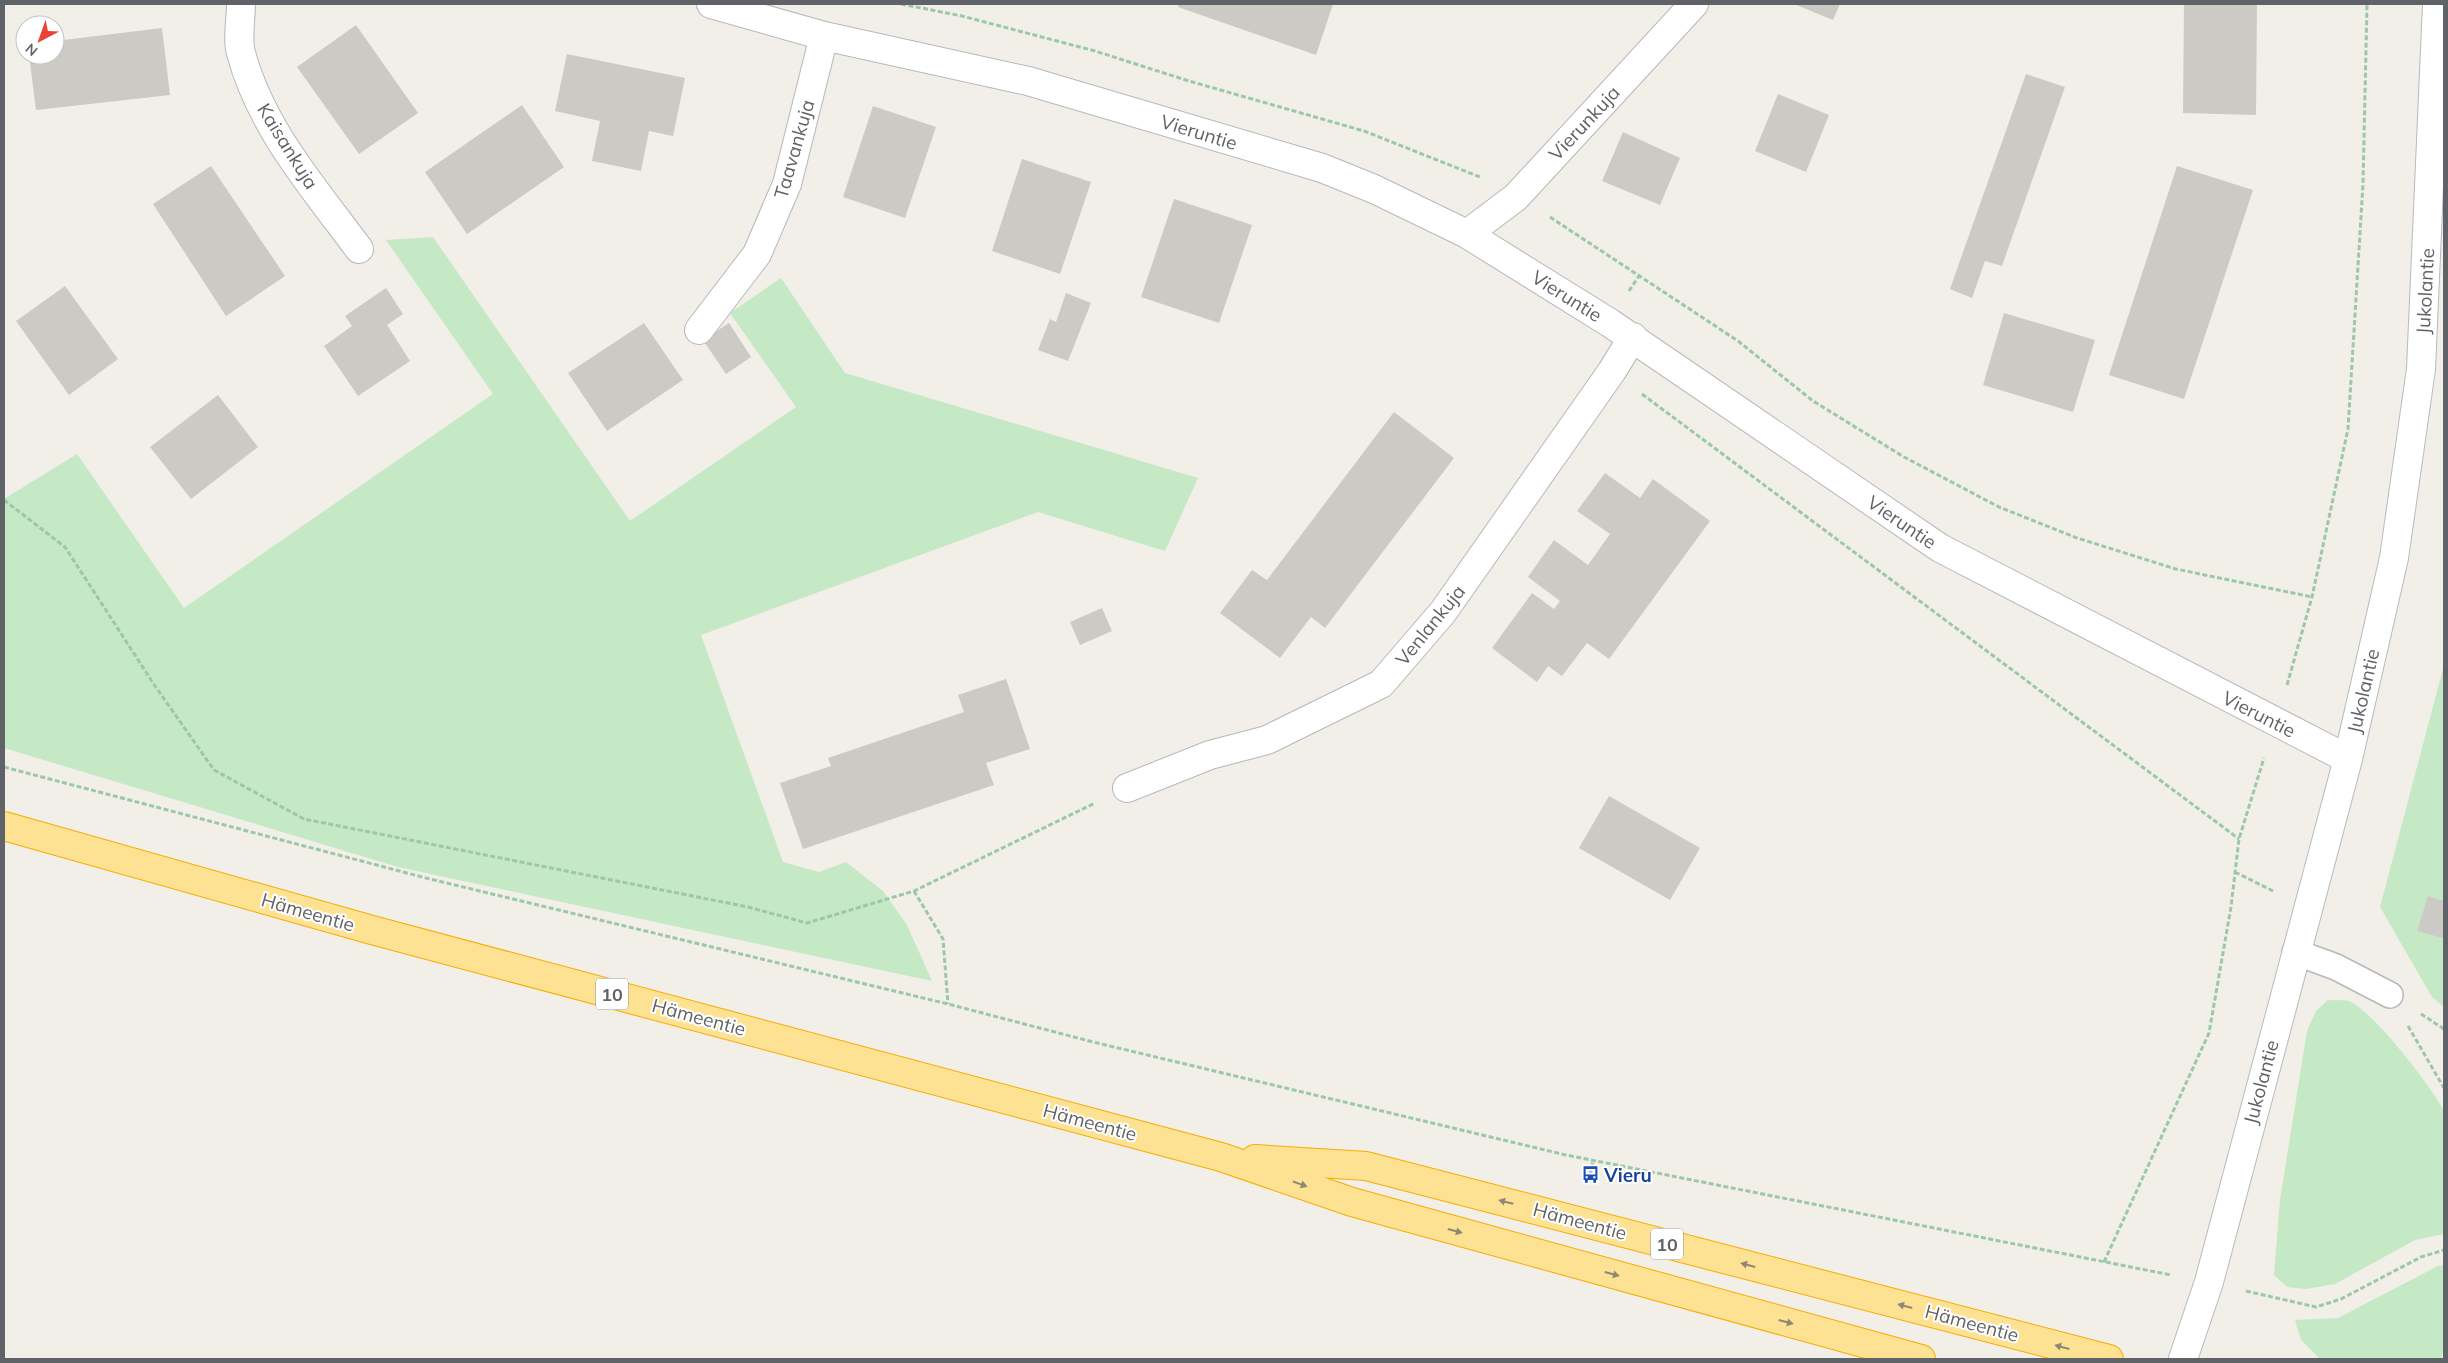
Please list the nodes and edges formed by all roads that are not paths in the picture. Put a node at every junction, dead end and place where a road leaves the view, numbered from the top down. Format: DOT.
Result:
graph roads {
  1 [pos="241,4"];
  2 [pos="711,4"];
  3 [pos="1694,4"];
  4 [pos="2437,4"];
  5 [pos="824,36"];
  6 [pos="1467,234"];
  7 [pos="359,249"];
  8 [pos="699,330"];
  9 [pos="1633,337"];
  10 [pos="2348,759"];
  11 [pos="1127,788"];
  12 [pos="4,826"];
  13 [pos="2295,952"];
  14 [pos="2390,995"];
  15 [pos="1221,1157"];
  16 [pos="1921,1359"];
  17 [pos="2109,1359"];
  18 [pos="2183,1359"];
  1 -- 7 [label="street, Kaisankuja"];
  2 -- 5 [label="street, Vieruntie"];
  3 -- 6 [label="street, Vierunkuja"];
  4 -- 10 [label="street, Jukolantie"];
  5 -- 6 [label="street, Vieruntie"];
  5 -- 8 [label="street, Taavankuja"];
  6 -- 9 [label="street, Vieruntie"];
  9 -- 10 [label="street, Vieruntie"];
  9 -- 11 [label="street, Venlankuja"];
  10 -- 13 [label="street, Jukolantie"];
  12 -- 15 [label="highway, Hämeentie / 10"];
  13 -- 14 [label="lane"];
  13 -- 18 [label="street, Jukolantie"];
  15 -- 16 [label="highway, Hämeentie / 10, one-way"];
  17 -- 15 [label="highway, Hämeentie / 10, one-way"];
}
